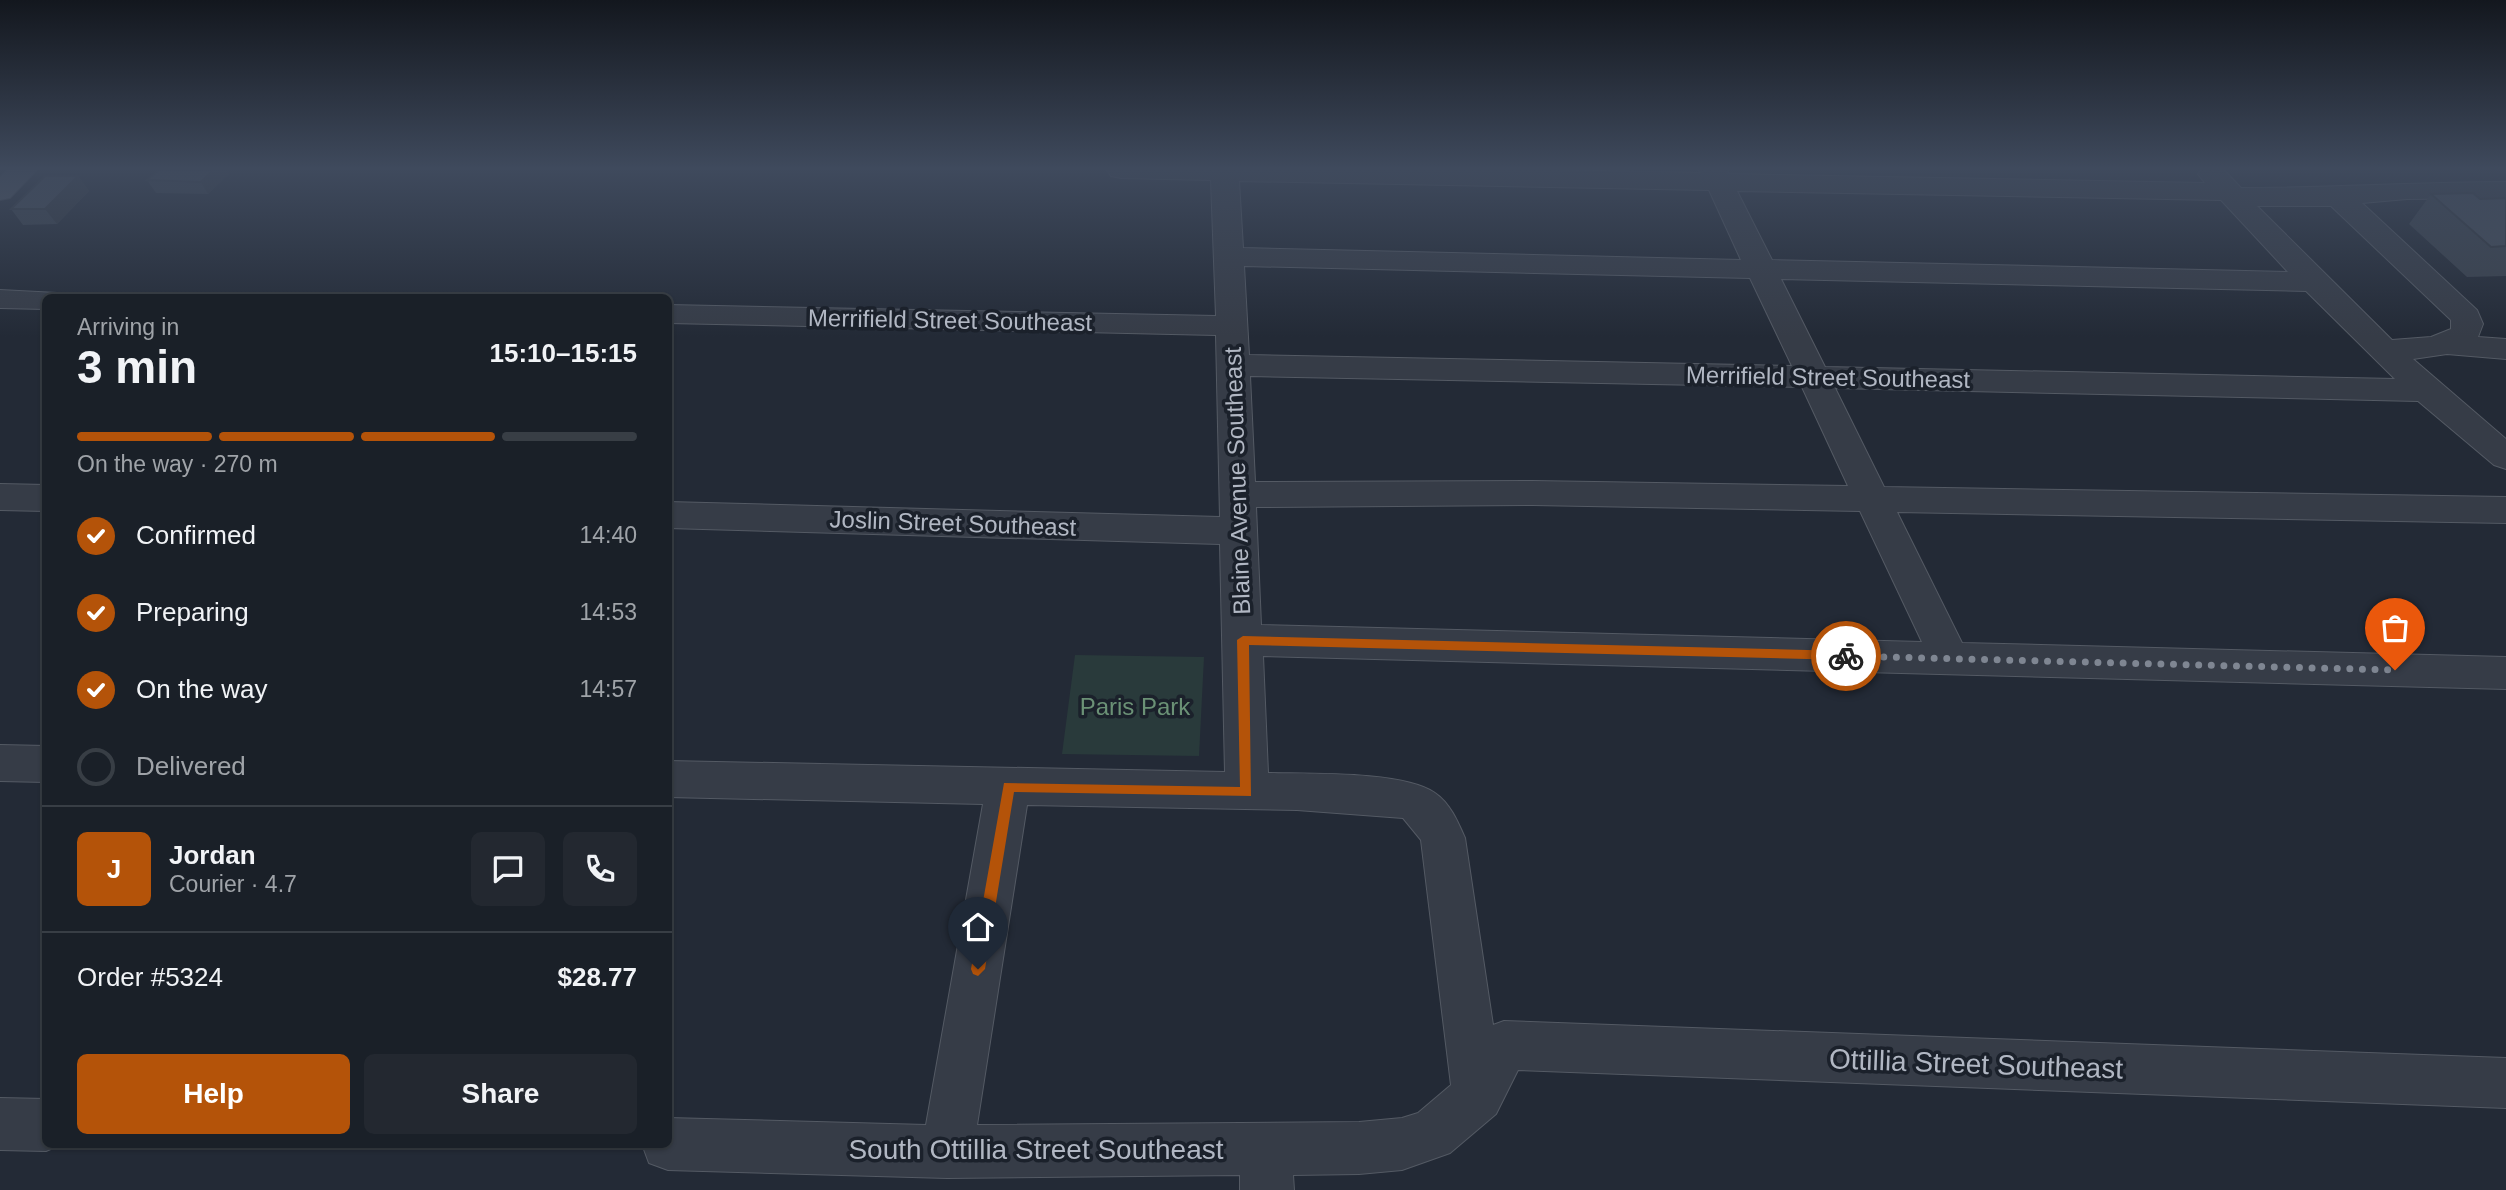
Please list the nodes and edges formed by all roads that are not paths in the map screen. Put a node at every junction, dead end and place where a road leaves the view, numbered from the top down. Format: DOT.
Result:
graph roads {
  1 [pos="1227,226"];
  2 [pos="1740,226"];
  3 [pos="2262,226"];
  4 [pos="2368,226"];
  5 [pos="1229,257"];
  6 [pos="1761,269"];
  7 [pos="2316,282"];
  8 [pos="0,299"];
  9 [pos="42,300"];
  10 [pos="672,314"];
  11 [pos="1232,326"];
  12 [pos="2448,344"];
  13 [pos="2506,349"];
  14 [pos="2384,351"];
  15 [pos="1232,365"];
  16 [pos="1812,376"];
  17 [pos="2425,390"];
  18 [pos="2506,457"];
  19 [pos="1236,495"];
  20 [pos="0,497"];
  21 [pos="1871,497"];
  22 [pos="42,498"];
  23 [pos="2506,510"];
  24 [pos="672,515"];
  25 [pos="1237,531"];
  26 [pos="1243,640"];
  27 [pos="1949,658"];
  28 [pos="2506,673"];
  29 [pos="0,763"];
  30 [pos="42,764"];
  31 [pos="672,779"];
  32 [pos="1008,787"];
  33 [pos="1247,793"];
  34 [pos="2506,1083"];
  35 [pos="1478,1096"];
  36 [pos="0,1124"];
  37 [pos="42,1125"];
  38 [pos="672,1144"];
  39 [pos="947,1152"];
  40 [pos="1266,1170"];
  1 -- 5 [label="street, Blaine Avenue Southeast"];
  2 -- 6 [label="street"];
  3 -- 7 [label="street"];
  4 -- 12 [label="street"];
  5 -- 6 [label="street"];
  5 -- 11 [label="street, Blaine Avenue Southeast"];
  6 -- 7 [label="street"];
  6 -- 16 [label="street"];
  7 -- 14 [label="street"];
  8 -- 9 [label="street"];
  10 -- 11 [label="street, Merrifield Street Southeast"];
  11 -- 15 [label="street, Blaine Avenue Southeast"];
  12 -- 13 [label="street"];
  12 -- 14 [label="street"];
  14 -- 17 [label="street"];
  15 -- 16 [label="street, Merrifield Street Southeast"];
  15 -- 19 [label="street, Blaine Avenue Southeast"];
  16 -- 17 [label="street, Merrifield Street Southeast"];
  16 -- 21 [label="street"];
  17 -- 18 [label="street"];
  19 -- 21 [label="street"];
  19 -- 25 [label="street, Blaine Avenue Southeast"];
  20 -- 22 [label="street"];
  21 -- 23 [label="street"];
  21 -- 27 [label="street"];
  24 -- 25 [label="street, Joslin Street Southeast"];
  25 -- 26 [label="street, Blaine Avenue Southeast"];
  26 -- 27 [label="street"];
  26 -- 33 [label="street, Blaine Avenue Southeast"];
  27 -- 28 [label="street"];
  29 -- 30 [label="street"];
  31 -- 32 [label="street"];
  32 -- 33 [label="street"];
  32 -- 39 [label="street"];
  33 -- 35 [label="street"];
  34 -- 35 [label="street, Ottillia Street Southeast"];
  35 -- 40 [label="street, South Ottillia Street Southeast"];
  36 -- 37 [label="street"];
  38 -- 39 [label="street, South Ottillia Street Southeast"];
  39 -- 40 [label="street, South Ottillia Street Southeast"];
}
